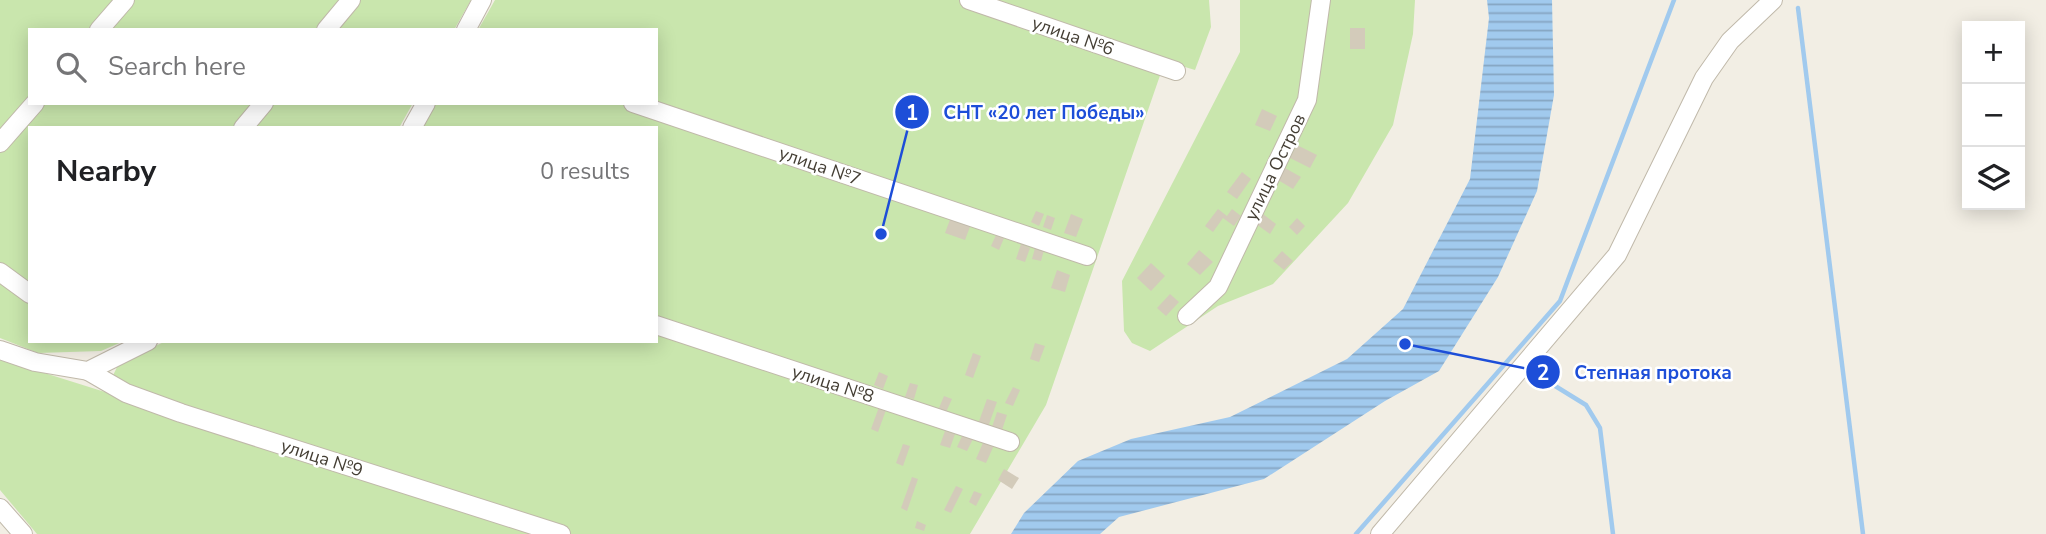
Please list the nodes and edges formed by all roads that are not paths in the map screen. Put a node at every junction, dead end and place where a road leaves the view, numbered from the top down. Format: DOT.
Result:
graph roads {
  1 [pos="125,0"];
  2 [pos="351,0"];
  3 [pos="482,0"];
  4 [pos="969,0"];
  5 [pos="1321,0"];
  6 [pos="1773,0"];
  7 [pos="101,28"];
  8 [pos="328,28"];
  9 [pos="467,28"];
  10 [pos="1176,71"];
  11 [pos="33,105"];
  12 [pos="262,105"];
  13 [pos="425,105"];
  14 [pos="639,105"];
  15 [pos="245,126"];
  16 [pos="413,126"];
  17 [pos="0,144"];
  18 [pos="1087,256"];
  19 [pos="0,272"];
  20 [pos="28,293"];
  21 [pos="1187,316"];
  22 [pos="658,326"];
  23 [pos="144,343"];
  24 [pos="0,350"];
  25 [pos="88,371"];
  26 [pos="1010,442"];
  27 [pos="0,508"];
  28 [pos="23,534"];
  29 [pos="561,534"];
  30 [pos="1380,534"];
  1 -- 7 [label="street"];
  2 -- 8 [label="street"];
  3 -- 9 [label="street"];
  4 -- 10 [label="street, улица №6"];
  5 -- 21 [label="street, улица Остров"];
  6 -- 30 [label="street"];
  11 -- 17 [label="street"];
  12 -- 15 [label="street"];
  13 -- 16 [label="street"];
  14 -- 18 [label="street, улица №7"];
  19 -- 20 [label="street"];
  22 -- 26 [label="street, улица №8"];
  23 -- 25 [label="street"];
  24 -- 25 [label="street"];
  25 -- 29 [label="street, улица №9"];
  27 -- 28 [label="street"];
}
